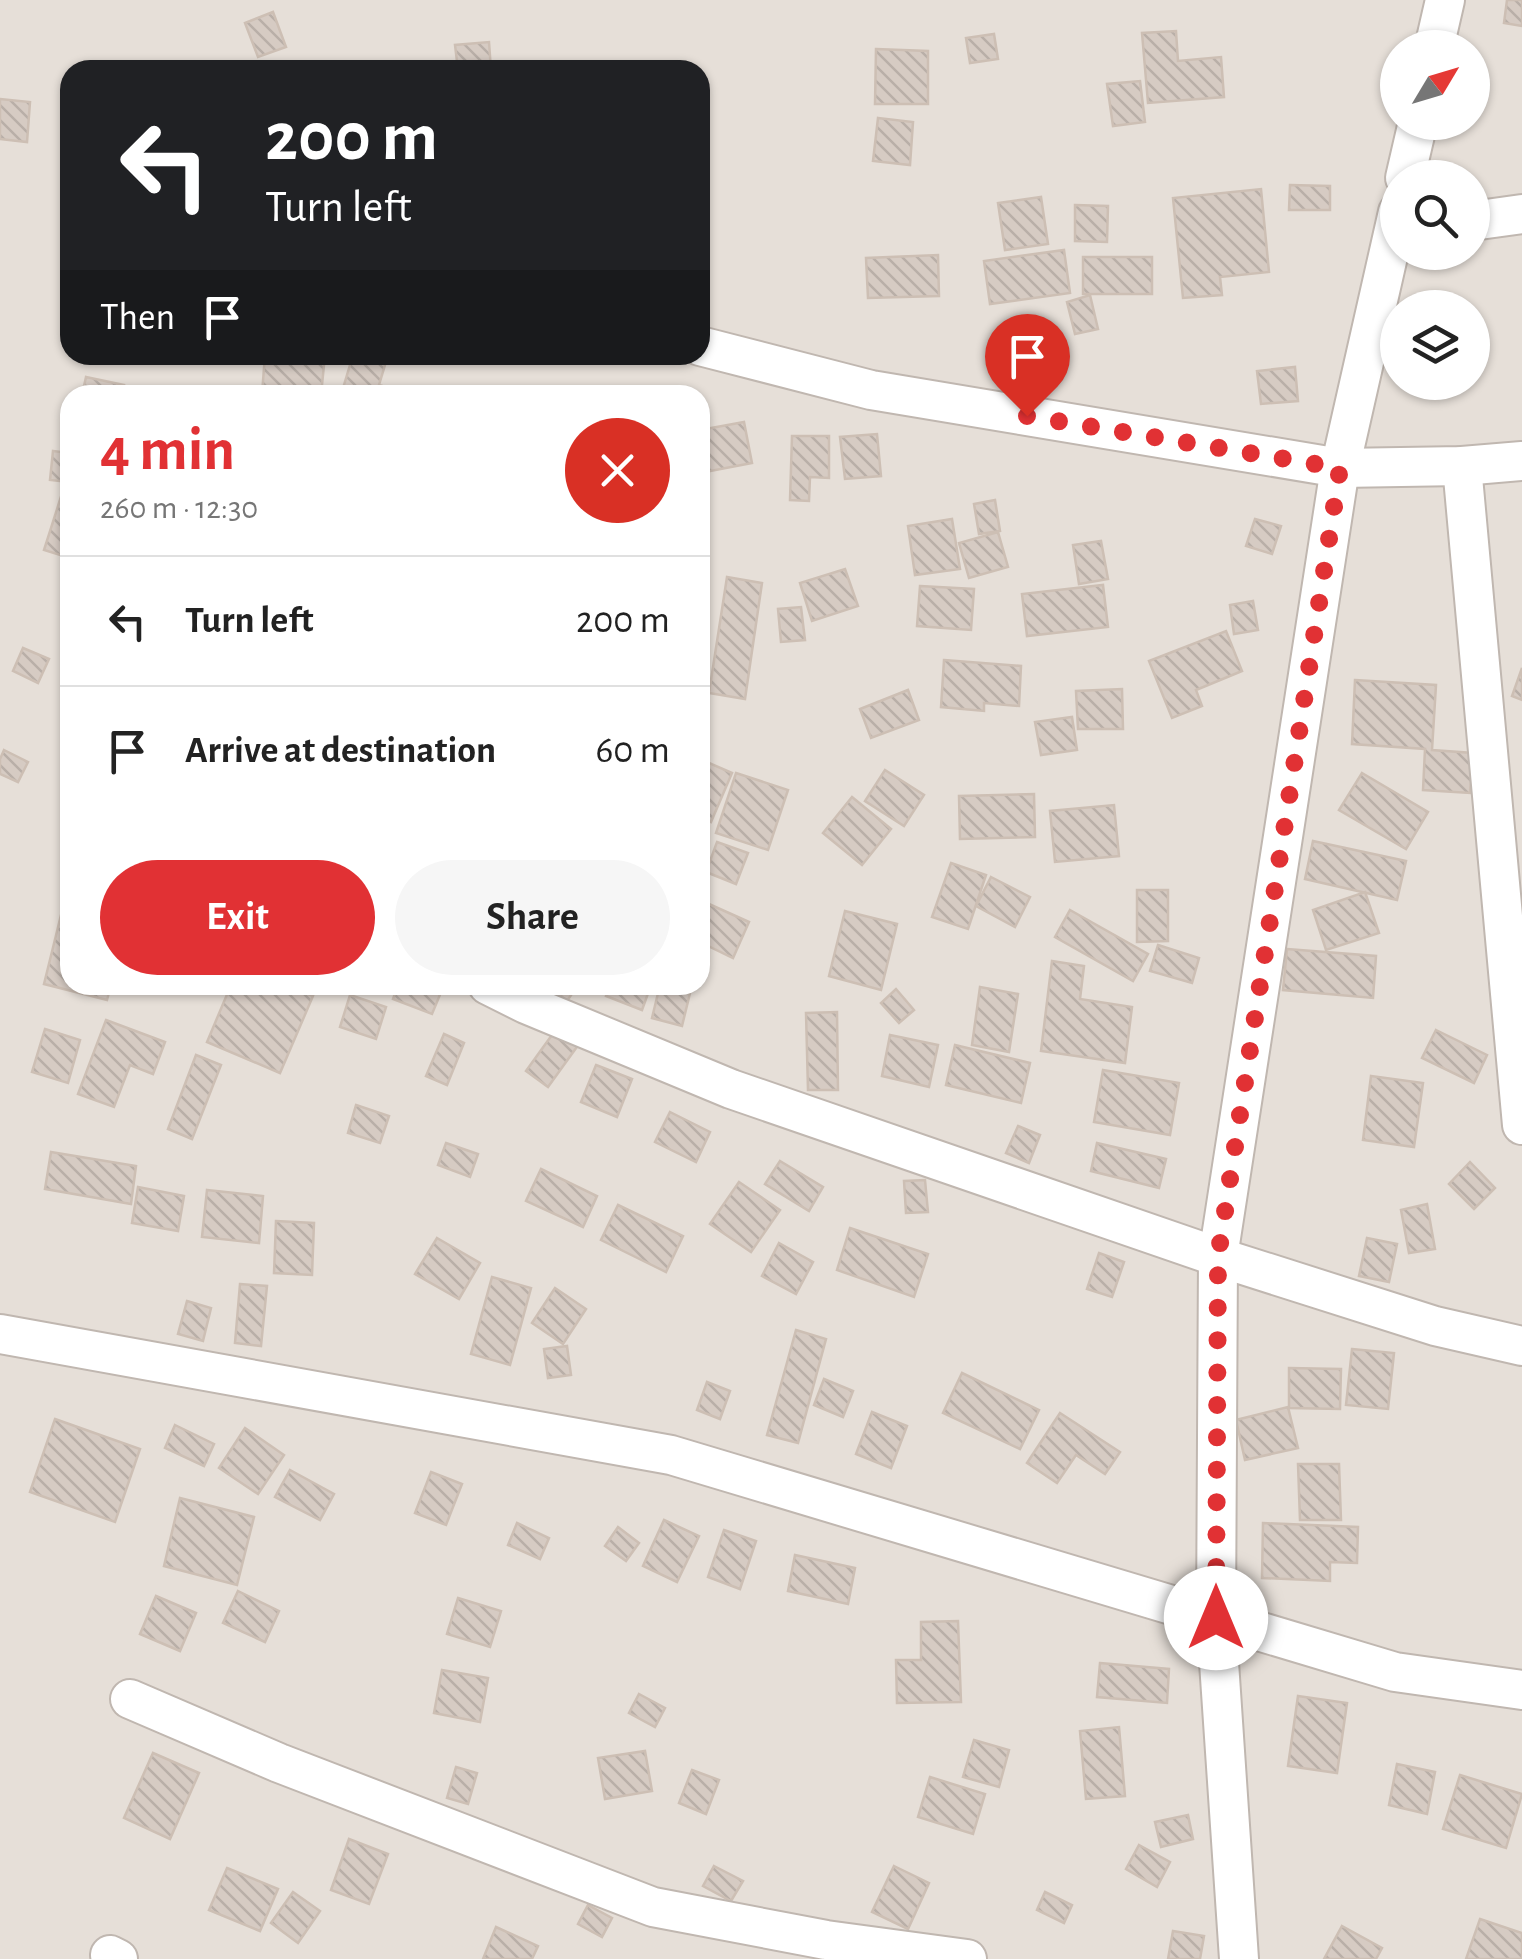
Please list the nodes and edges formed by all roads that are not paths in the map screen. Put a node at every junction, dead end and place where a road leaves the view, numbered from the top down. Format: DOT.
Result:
graph roads {
  1 [pos="1445,0"];
  2 [pos="1438,30"];
  3 [pos="1522,214"];
  4 [pos="1490,219"];
  5 [pos="1386,270"];
  6 [pos="710,349"];
  7 [pos="1522,461"];
  8 [pos="1462,466"];
  9 [pos="1340,468"];
  10 [pos="508,995"];
  11 [pos="1522,1125"];
  12 [pos="1218,1257"];
  13 [pos="0,1334"];
  14 [pos="1522,1346"];
  15 [pos="1216,1618"];
  16 [pos="1522,1690"];
  17 [pos="130,1698"];
  18 [pos="824,1949"];
  19 [pos="968,1959"];
  20 [pos="1239,1959"];
  1 -- 2 [label="street"];
  3 -- 4 [label="street"];
  5 -- 9 [label="street"];
  6 -- 9 [label="street"];
  7 -- 8 [label="street"];
  8 -- 9 [label="street"];
  8 -- 11 [label="street"];
  9 -- 12 [label="street"];
  10 -- 12 [label="street"];
  12 -- 14 [label="street"];
  12 -- 15 [label="street"];
  13 -- 15 [label="street"];
  15 -- 16 [label="street"];
  15 -- 20 [label="street"];
  17 -- 18 [label="street"];
  18 -- 19 [label="street"];
}
